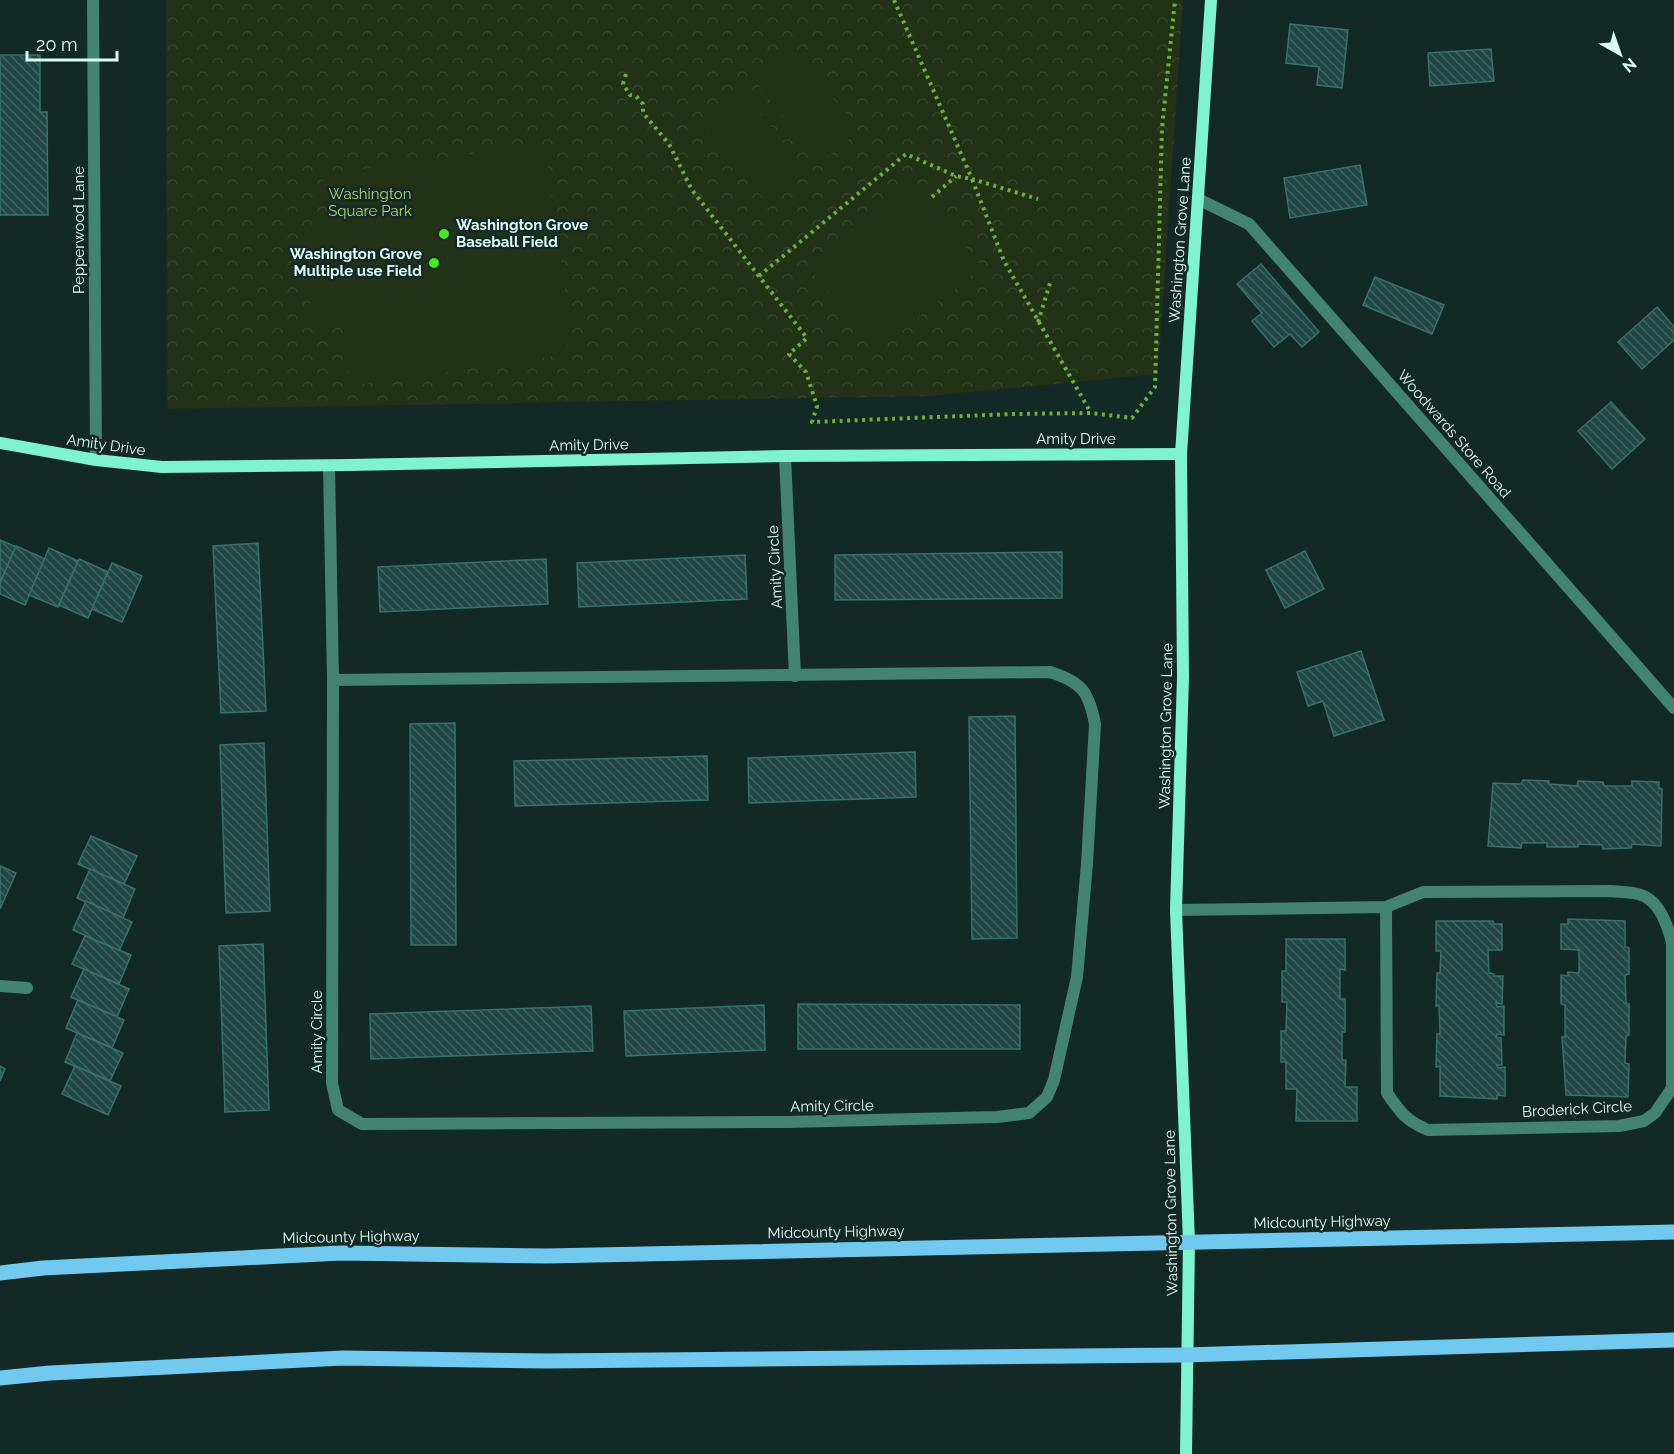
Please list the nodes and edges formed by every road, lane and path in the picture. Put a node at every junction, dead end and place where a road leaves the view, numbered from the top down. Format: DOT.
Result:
graph roads {
  1 [pos="93,0"];
  2 [pos="894,0"];
  3 [pos="1175,0"];
  4 [pos="1211,0"];
  5 [pos="626,74"];
  6 [pos="956,176"];
  7 [pos="972,179"];
  8 [pos="932,197"];
  9 [pos="1038,199"];
  10 [pos="1198,199"];
  11 [pos="759,276"];
  12 [pos="1051,280"];
  13 [pos="1038,322"];
  14 [pos="1091,413"];
  15 [pos="0,443"];
  16 [pos="1181,454"];
  17 [pos="785,456"];
  18 [pos="96,460"];
  19 [pos="329,466"];
  20 [pos="795,676"];
  21 [pos="333,680"];
  22 [pos="1674,708"];
  23 [pos="1386,906"];
  24 [pos="1176,910"];
  25 [pos="0,986"];
  26 [pos="27,988"];
  27 [pos="1674,1232"];
  28 [pos="1189,1242"];
  29 [pos="0,1273"];
  30 [pos="1674,1340"];
  31 [pos="1186,1355"];
  32 [pos="0,1378"];
  33 [pos="1186,1454"];
  1 -- 18 [label="street, Pepperwood Lane"];
  2 -- 7 [label="path"];
  3 -- 14 [label="path"];
  4 -- 10 [label="street, Washington Grove Lane"];
  5 -- 11 [label="path"];
  6 -- 7 [label="path"];
  6 -- 8 [label="path"];
  6 -- 11 [label="path"];
  7 -- 9 [label="path"];
  7 -- 13 [label="path"];
  10 -- 16 [label="street, Washington Grove Lane"];
  10 -- 22 [label="street, Woodwards Store Road"];
  11 -- 14 [label="path"];
  12 -- 13 [label="path"];
  13 -- 14 [label="path"];
  15 -- 18 [label="street, Amity Drive"];
  16 -- 17 [label="street, Amity Drive"];
  16 -- 24 [label="street, Washington Grove Lane"];
  17 -- 19 [label="street, Amity Drive"];
  17 -- 20 [label="street, Amity Circle"];
  18 -- 19 [label="street, Amity Drive"];
  19 -- 21 [label="street, Amity Circle"];
  20 -- 21 [label="street, Amity Circle"];
  20 -- 21 [label="street, Amity Circle"];
  23 -- 23 [label="street, Broderick Circle"];
  23 -- 24 [label="street, Broderick Circle"];
  24 -- 28 [label="street, Washington Grove Lane"];
  25 -- 26 [label="street"];
  27 -- 28 [label="main road, Midcounty Highway"];
  28 -- 29 [label="main road, Midcounty Highway"];
  28 -- 31 [label="street, Washington Grove Lane"];
  30 -- 31 [label="main road"];
  31 -- 32 [label="main road"];
  31 -- 33 [label="street, Washington Grove Lane"];
}
